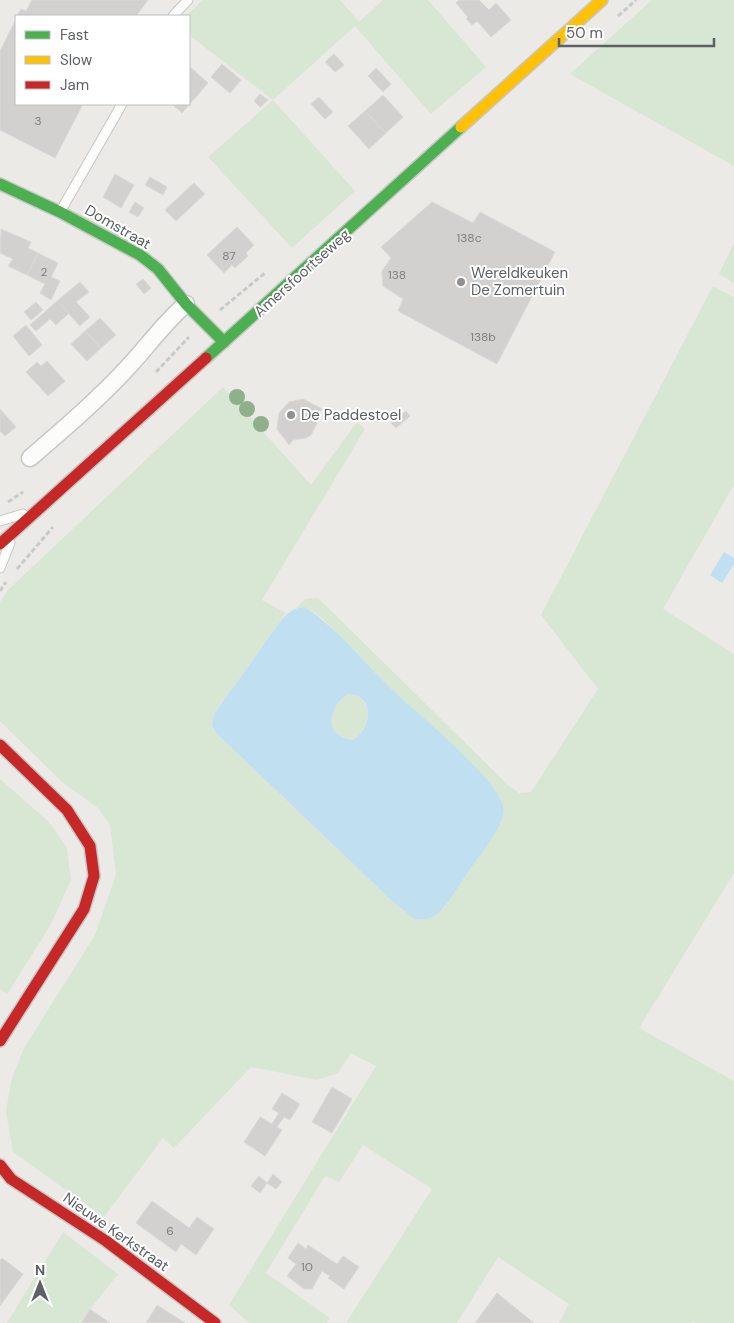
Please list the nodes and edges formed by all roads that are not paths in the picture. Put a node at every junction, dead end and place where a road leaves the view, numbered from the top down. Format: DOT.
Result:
graph roads {
  1 [pos="188,0"];
  2 [pos="602,0"];
  3 [pos="174,15"];
  4 [pos="121,105"];
  5 [pos="0,184"];
  6 [pos="60,212"];
  7 [pos="186,304"];
  8 [pos="224,342"];
  9 [pos="30,458"];
  10 [pos="38,510"];
  11 [pos="0,521"];
  12 [pos="15,530"];
  13 [pos="0,544"];
  14 [pos="0,568"];
  15 [pos="0,745"];
  16 [pos="0,1041"];
  17 [pos="0,1165"];
  18 [pos="215,1323"];
  1 -- 3 [label="lane"];
  2 -- 8 [label="street, Amersfoortseweg"];
  4 -- 6 [label="lane"];
  5 -- 6 [label="street, Domstraat"];
  6 -- 7 [label="street, Domstraat"];
  7 -- 8 [label="street, Domstraat"];
  7 -- 9 [label="street"];
  8 -- 10 [label="street, Amersfoortseweg"];
  10 -- 11 [label="lane"];
  10 -- 12 [label="street, Amersfoortseweg"];
  12 -- 13 [label="street, Amersfoortseweg"];
  12 -- 14 [label="lane"];
  15 -- 16 [label="street"];
  17 -- 18 [label="street, Nieuwe Kerkstraat"];
}
